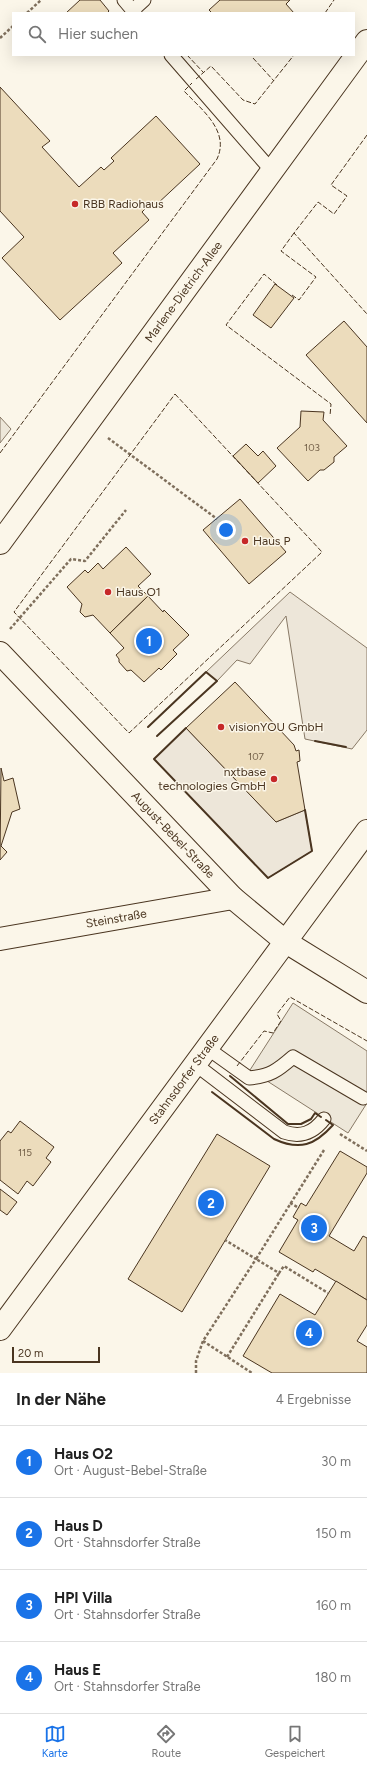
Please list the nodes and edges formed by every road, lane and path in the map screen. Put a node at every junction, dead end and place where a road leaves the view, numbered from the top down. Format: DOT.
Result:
graph roads {
  1 [pos="41,0"];
  2 [pos="124,0"];
  3 [pos="144,0"];
  4 [pos="28,12"];
  5 [pos="134,12"];
  6 [pos="12,27"];
  7 [pos="0,38"];
  8 [pos="367,41"];
  9 [pos="172,56"];
  10 [pos="272,171"];
  11 [pos="130,455"];
  12 [pos="126,510"];
  13 [pos="217,519"];
  14 [pos="0,543"];
  15 [pos="20,618"];
  16 [pos="0,653"];
  17 [pos="367,831"];
  18 [pos="233,898"];
  19 [pos="0,939"];
  20 [pos="286,942"];
  21 [pos="367,992"];
  22 [pos="201,1056"];
  23 [pos="363,1098"];
  24 [pos="324,1119"];
  25 [pos="336,1131"];
  26 [pos="327,1144"];
  27 [pos="367,1151"];
  28 [pos="290,1203"];
  29 [pos="299,1208"];
  30 [pos="225,1240"];
  31 [pos="256,1259"];
  32 [pos="280,1273"];
  33 [pos="328,1293"];
  34 [pos="0,1329"];
  35 [pos="203,1341"];
  36 [pos="227,1357"];
  37 [pos="196,1373"];
  38 [pos="252,1373"];
  1 -- 4 [label="path"];
  2 -- 5 [label="lane"];
  3 -- 5 [label="lane"];
  6 -- 7 [label="path"];
  8 -- 10 [label="street, Marlene-Dietrich-Allee"];
  9 -- 10 [label="lane"];
  10 -- 14 [label="street, Marlene-Dietrich-Allee"];
  11 -- 13 [label="path"];
  12 -- 15 [label="path"];
  16 -- 18 [label="street, August-Bebel-Straße"];
  17 -- 20 [label="street, Stahnsdorfer Straße"];
  18 -- 19 [label="street, Steinstraße"];
  18 -- 20 [label="street, August-Bebel-Straße"];
  20 -- 21 [label="street, August-Bebel-Straße"];
  20 -- 22 [label="street, Stahnsdorfer Straße"];
  22 -- 23 [label="lane"];
  22 -- 24 [label="lane"];
  22 -- 34 [label="street, Stahnsdorfer Straße"];
  25 -- 27 [label="path"];
  26 -- 28 [label="path"];
  28 -- 29 [label="path"];
  28 -- 31 [label="path"];
  30 -- 31 [label="path"];
  31 -- 32 [label="path"];
  31 -- 35 [label="path"];
  32 -- 33 [label="path"];
  32 -- 36 [label="path"];
  35 -- 36 [label="path"];
  35 -- 37 [label="path"];
  36 -- 38 [label="path"];
}
